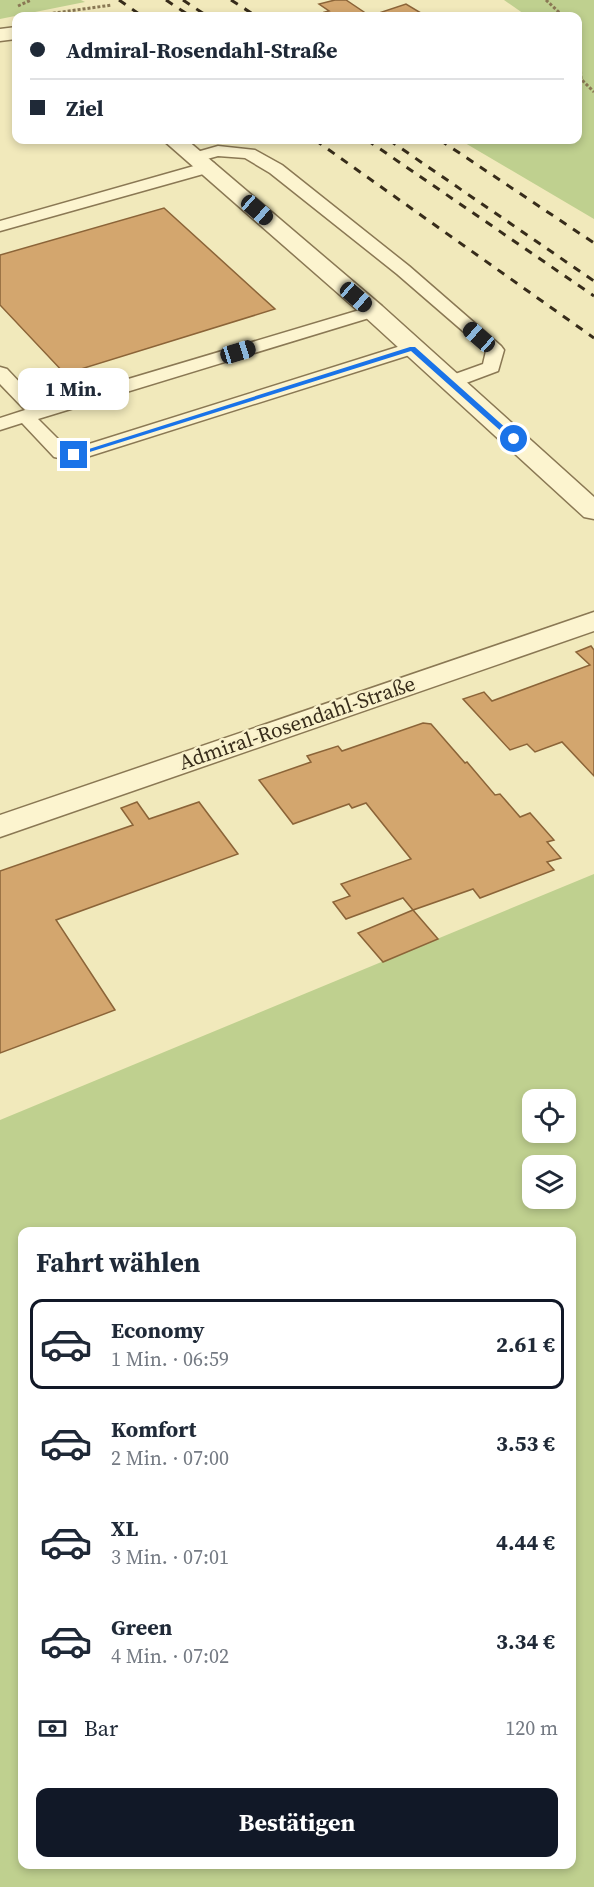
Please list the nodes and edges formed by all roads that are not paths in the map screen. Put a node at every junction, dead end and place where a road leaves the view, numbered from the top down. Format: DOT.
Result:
graph roads {
  1 [pos="179,144"];
  2 [pos="202,162"];
  3 [pos="0,226"];
  4 [pos="373,312"];
  5 [pos="413,348"];
  6 [pos="0,373"];
  7 [pos="450,382"];
  8 [pos="31,414"];
  9 [pos="0,424"];
  10 [pos="594,511"];
  11 [pos="594,621"];
  12 [pos="0,826"];
  1 -- 2 [label="street"];
  2 -- 3 [label="lane"];
  2 -- 4 [label="street"];
  2 -- 7 [label="lane"];
  4 -- 5 [label="street"];
  4 -- 8 [label="lane"];
  5 -- 7 [label="street"];
  5 -- 8 [label="lane"];
  6 -- 8 [label="lane"];
  7 -- 10 [label="street"];
  8 -- 9 [label="lane"];
  11 -- 12 [label="street, Admiral-Rosendahl-Straße"];
}
